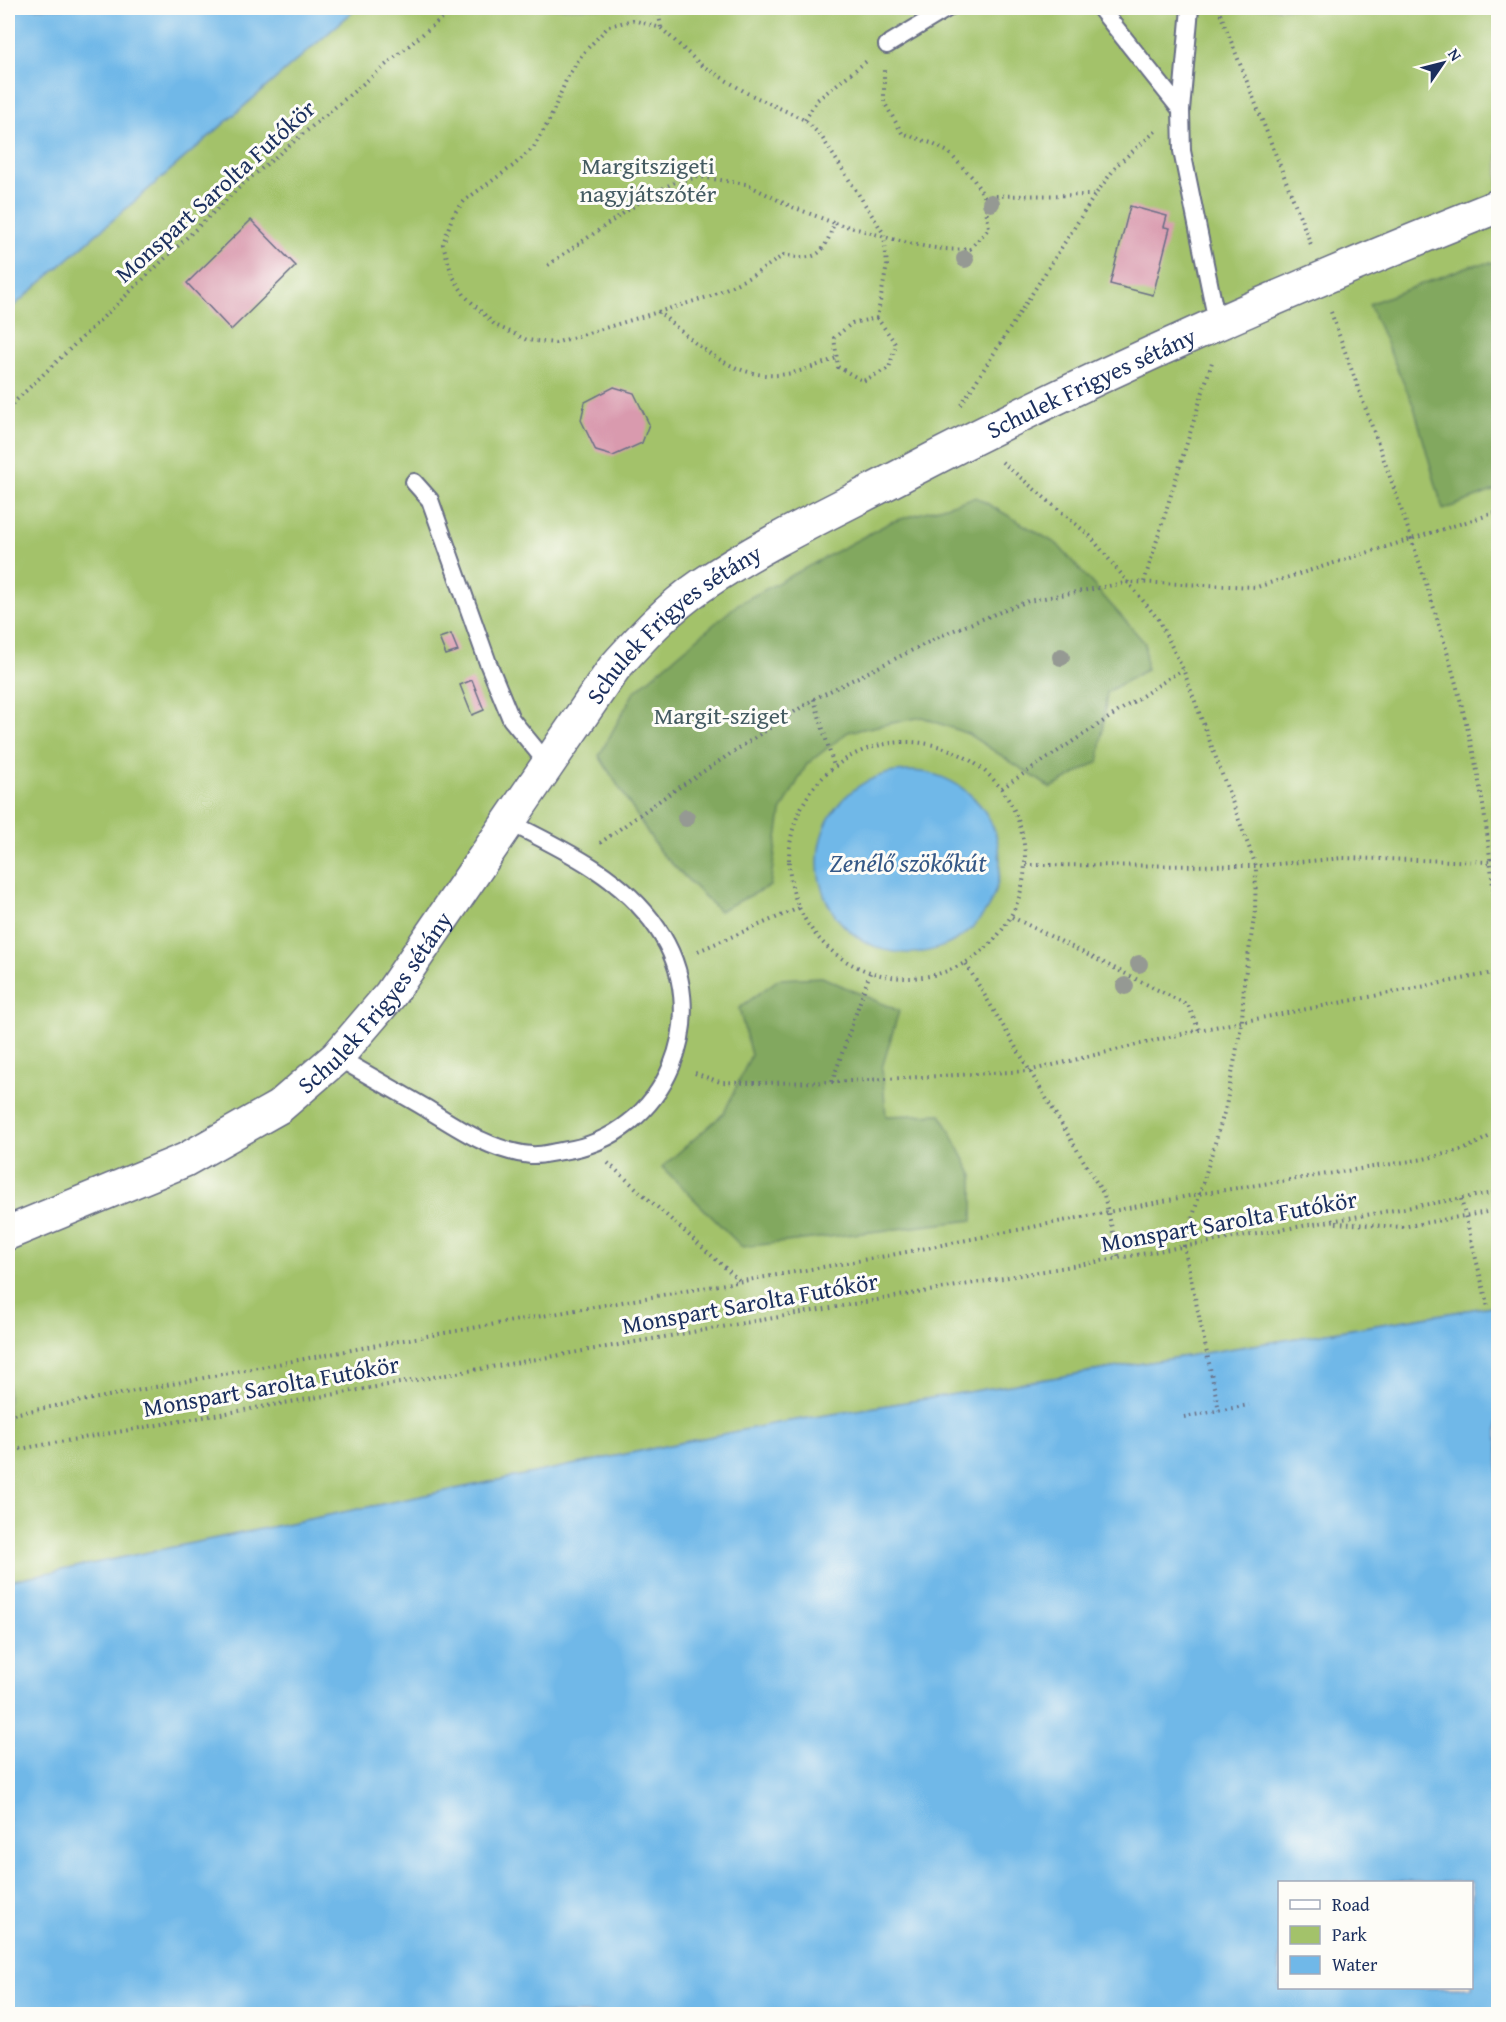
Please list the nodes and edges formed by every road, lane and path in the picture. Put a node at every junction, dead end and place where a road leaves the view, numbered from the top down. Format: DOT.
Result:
graph roads {
  1 [pos="454,8"];
  2 [pos="658,8"];
  3 [pos="948,8"];
  4 [pos="1100,8"];
  5 [pos="1190,8"];
  6 [pos="1218,8"];
  7 [pos="661,28"];
  8 [pos="887,45"];
  9 [pos="1181,110"];
  10 [pos="805,120"];
  11 [pos="1095,195"];
  12 [pos="984,196"];
  13 [pos="1498,206"];
  14 [pos="834,223"];
  15 [pos="884,234"];
  16 [pos="548,265"];
  17 [pos="1321,277"];
  18 [pos="658,311"];
  19 [pos="877,318"];
  20 [pos="1217,322"];
  21 [pos="837,358"];
  22 [pos="961,405"];
  23 [pos="8,408"];
  24 [pos="974,438"];
  25 [pos="414,482"];
  26 [pos="1498,512"];
  27 [pos="1410,540"];
  28 [pos="1131,582"];
  29 [pos="1144,582"];
  30 [pos="1183,669"];
  31 [pos="814,699"];
  32 [pos="546,763"];
  33 [pos="834,766"];
  34 [pos="1002,788"];
  35 [pos="507,821"];
  36 [pos="580,858"];
  37 [pos="1491,862"];
  38 [pos="1026,865"];
  39 [pos="1256,866"];
  40 [pos="799,908"];
  41 [pos="1012,917"];
  42 [pos="1498,945"];
  43 [pos="675,961"];
  44 [pos="966,964"];
  45 [pos="1498,972"];
  46 [pos="870,973"];
  47 [pos="1242,1021"];
  48 [pos="1199,1030"];
  49 [pos="337,1057"];
  50 [pos="1028,1071"];
  51 [pos="693,1073"];
  52 [pos="832,1082"];
  53 [pos="1498,1132"];
  54 [pos="603,1158"];
  55 [pos="1498,1192"];
  56 [pos="1199,1194"];
  57 [pos="1461,1199"];
  58 [pos="1498,1210"];
  59 [pos="1108,1212"];
  60 [pos="1466,1216"];
  61 [pos="1329,1222"];
  62 [pos="8,1233"];
  63 [pos="1184,1246"];
  64 [pos="1119,1258"];
  65 [pos="740,1281"];
  66 [pos="1488,1307"];
  67 [pos="1249,1405"];
  68 [pos="1219,1410"];
  69 [pos="8,1415"];
  70 [pos="1184,1417"];
  71 [pos="8,1451"];
  1 -- 23 [label="path, Monspart Sarolta Futókör"];
  2 -- 7 [label="path"];
  3 -- 8 [label="lane"];
  4 -- 9 [label="lane"];
  5 -- 9 [label="lane"];
  6 -- 17 [label="path"];
  7 -- 10 [label="path"];
  7 -- 18 [label="path"];
  8 -- 10 [label="path"];
  8 -- 12 [label="path"];
  9 -- 11 [label="path"];
  9 -- 20 [label="lane"];
  10 -- 15 [label="path"];
  11 -- 12 [label="path"];
  11 -- 22 [label="path"];
  12 -- 15 [label="path"];
  13 -- 17 [label="street, Schulek Frigyes sétány"];
  14 -- 15 [label="path"];
  14 -- 16 [label="path"];
  14 -- 18 [label="path"];
  15 -- 19 [label="path"];
  17 -- 20 [label="street, Schulek Frigyes sétány"];
  17 -- 27 [label="path"];
  18 -- 21 [label="path"];
  19 -- 21 [label="path"];
  19 -- 21 [label="path"];
  20 -- 24 [label="street, Schulek Frigyes sétány"];
  20 -- 29 [label="path"];
  24 -- 28 [label="path"];
  24 -- 32 [label="street, Schulek Frigyes sétány"];
  25 -- 32 [label="lane"];
  26 -- 27 [label="path"];
  27 -- 29 [label="path"];
  27 -- 37 [label="path"];
  28 -- 29 [label="path"];
  28 -- 30 [label="path"];
  28 -- 31 [label="path"];
  30 -- 34 [label="path"];
  30 -- 39 [label="path"];
  31 -- 33 [label="path"];
  31 -- 36 [label="path"];
  32 -- 35 [label="street, Schulek Frigyes sétány"];
  33 -- 34 [label="path"];
  33 -- 40 [label="path"];
  34 -- 38 [label="path"];
  35 -- 36 [label="lane"];
  35 -- 49 [label="street, Schulek Frigyes sétány"];
  36 -- 43 [label="lane"];
  37 -- 39 [label="path"];
  37 -- 42 [label="path"];
  38 -- 39 [label="path"];
  38 -- 41 [label="path"];
  39 -- 47 [label="path"];
  40 -- 43 [label="path"];
  40 -- 46 [label="path"];
  41 -- 44 [label="path"];
  41 -- 48 [label="path"];
  43 -- 49 [label="lane"];
  44 -- 46 [label="path"];
  44 -- 50 [label="path"];
  45 -- 47 [label="path"];
  46 -- 52 [label="path"];
  47 -- 48 [label="path"];
  47 -- 56 [label="path"];
  48 -- 50 [label="path"];
  49 -- 62 [label="street, Schulek Frigyes sétány"];
  50 -- 52 [label="path"];
  50 -- 59 [label="path"];
  51 -- 52 [label="path"];
  53 -- 56 [label="path"];
  54 -- 65 [label="path"];
  55 -- 57 [label="path, Monspart Sarolta Futókör"];
  56 -- 59 [label="path"];
  56 -- 63 [label="path"];
  57 -- 60 [label="path"];
  57 -- 61 [label="path, Monspart Sarolta Futókör"];
  58 -- 60 [label="path"];
  59 -- 64 [label="path"];
  59 -- 65 [label="path"];
  60 -- 61 [label="path"];
  60 -- 66 [label="path"];
  61 -- 63 [label="path, Monspart Sarolta Futókör"];
  63 -- 64 [label="path, Monspart Sarolta Futókör"];
  63 -- 68 [label="path"];
  64 -- 71 [label="path, Monspart Sarolta Futókör"];
  65 -- 69 [label="path"];
  67 -- 68 [label="path"];
  68 -- 70 [label="path"];
}
